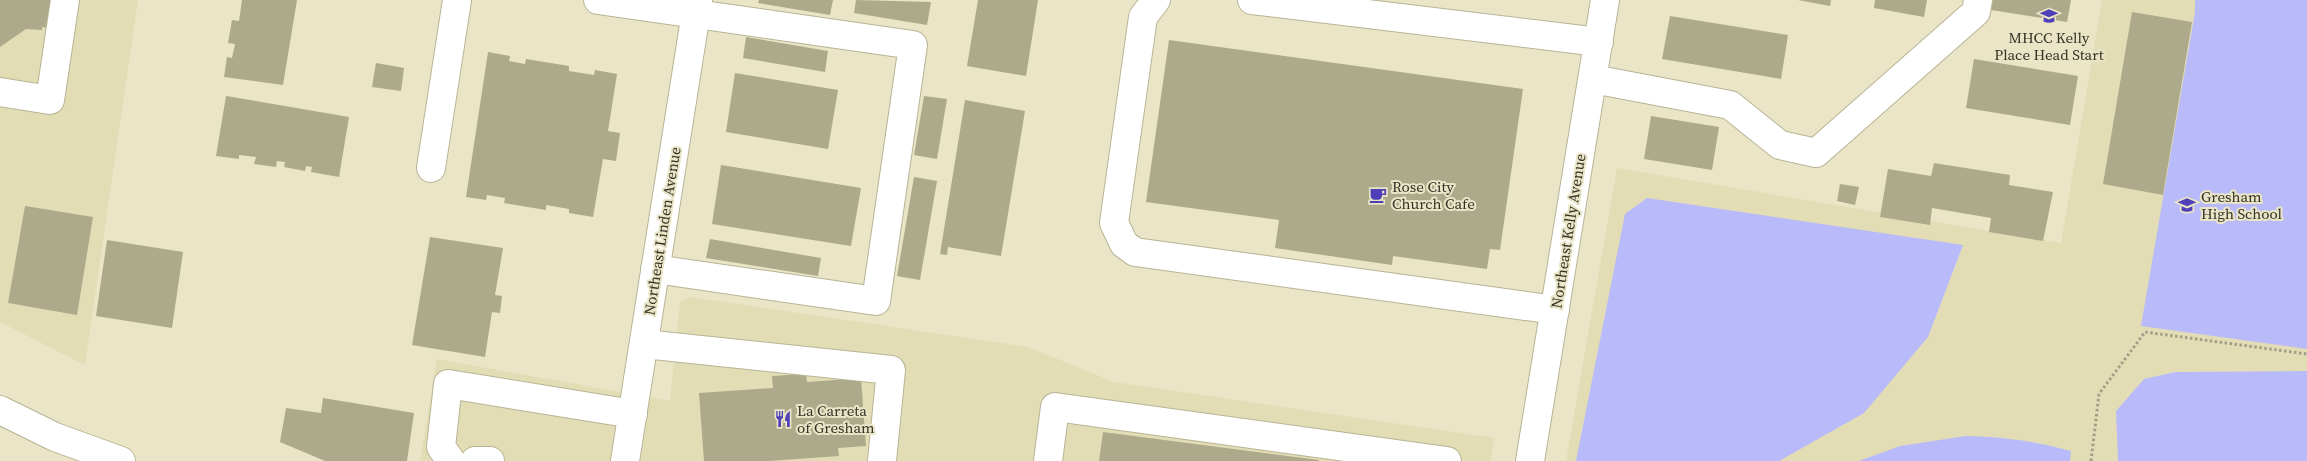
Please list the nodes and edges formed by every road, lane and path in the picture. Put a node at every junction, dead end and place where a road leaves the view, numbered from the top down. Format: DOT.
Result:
graph roads {
  1 [pos="65,0"];
  2 [pos="456,0"];
  3 [pos="598,0"];
  4 [pos="1156,0"];
  5 [pos="1252,0"];
  6 [pos="1606,0"];
  7 [pos="1978,0"];
  8 [pos="697,7"];
  9 [pos="1599,42"];
  10 [pos="1593,80"];
  11 [pos="0,92"];
  12 [pos="431,168"];
  13 [pos="655,269"];
  14 [pos="1555,310"];
  15 [pos="644,344"];
  16 [pos="2307,354"];
  17 [pos="1,408"];
  18 [pos="633,414"];
  19 [pos="121,461"];
  20 [pos="451,461"];
  21 [pos="475,461"];
  22 [pos="490,461"];
  23 [pos="625,461"];
  24 [pos="882,461"];
  25 [pos="1048,461"];
  26 [pos="1447,461"];
  27 [pos="1530,461"];
  28 [pos="2092,461"];
  1 -- 11 [label="street"];
  2 -- 12 [label="street"];
  3 -- 8 [label="street"];
  4 -- 14 [label="street"];
  5 -- 9 [label="street"];
  6 -- 9 [label="street, Northeast Kelly Avenue"];
  7 -- 10 [label="street"];
  8 -- 13 [label="street, Northeast Linden Avenue"];
  8 -- 13 [label="street"];
  9 -- 10 [label="street, Northeast Kelly Avenue"];
  10 -- 14 [label="street, Northeast Kelly Avenue"];
  13 -- 15 [label="street, Northeast Linden Avenue"];
  14 -- 27 [label="street, Northeast Kelly Avenue"];
  15 -- 18 [label="street, Northeast Linden Avenue"];
  15 -- 24 [label="street"];
  16 -- 28 [label="path"];
  17 -- 19 [label="street"];
  18 -- 20 [label="street"];
  18 -- 23 [label="street, Northeast Linden Avenue"];
  21 -- 22 [label="street"];
  25 -- 26 [label="street"];
}
